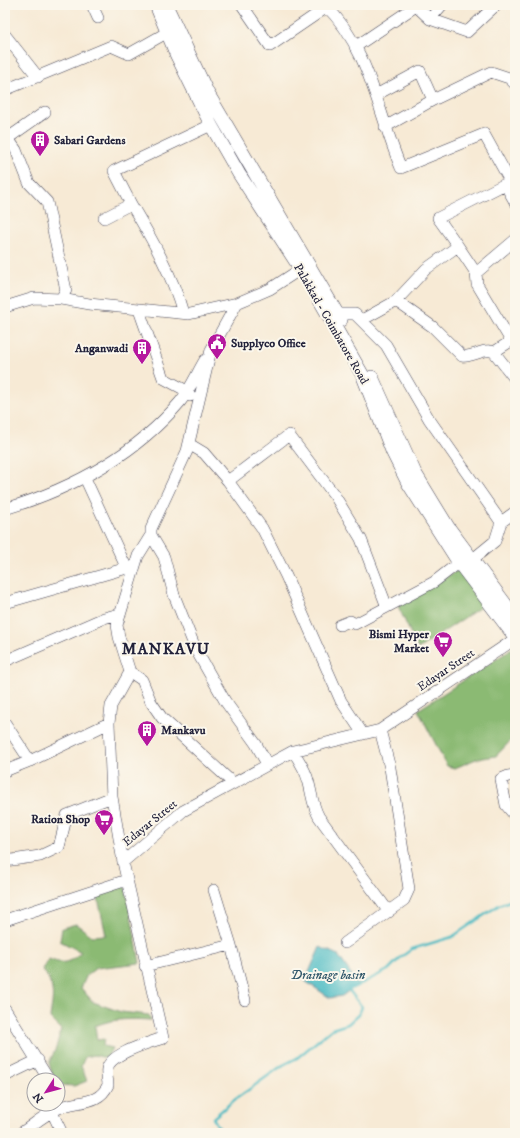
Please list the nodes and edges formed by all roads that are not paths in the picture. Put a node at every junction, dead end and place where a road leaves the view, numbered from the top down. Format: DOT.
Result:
graph roads {
  1 [pos="92,5"];
  2 [pos="156,5"];
  3 [pos="166,5"];
  4 [pos="242,5"];
  5 [pos="442,5"];
  6 [pos="496,5"];
  7 [pos="328,6"];
  8 [pos="415,6"];
  9 [pos="98,18"];
  10 [pos="430,19"];
  11 [pos="168,32"];
  12 [pos="5,35"];
  13 [pos="355,47"];
  14 [pos="38,77"];
  15 [pos="194,79"];
  16 [pos="515,84"];
  17 [pos="5,90"];
  18 [pos="376,95"];
  19 [pos="433,100"];
  20 [pos="45,112"];
  21 [pos="211,125"];
  22 [pos="385,127"];
  23 [pos="6,136"];
  24 [pos="510,181"];
  25 [pos="515,202"];
  26 [pos="131,204"];
  27 [pos="104,218"];
  28 [pos="515,240"];
  29 [pos="458,246"];
  30 [pos="304,267"];
  31 [pos="476,273"];
  32 [pos="61,299"];
  33 [pos="396,301"];
  34 [pos="237,303"];
  35 [pos="5,307"];
  36 [pos="139,310"];
  37 [pos="184,313"];
  38 [pos="333,314"];
  39 [pos="362,320"];
  40 [pos="513,342"];
  41 [pos="211,350"];
  42 [pos="494,352"];
  43 [pos="515,379"];
  44 [pos="187,391"];
  45 [pos="196,410"];
  46 [pos="189,444"];
  47 [pos="85,478"];
  48 [pos="228,481"];
  49 [pos="5,509"];
  50 [pos="515,512"];
  51 [pos="501,522"];
  52 [pos="150,535"];
  53 [pos="467,559"];
  54 [pos="131,568"];
  55 [pos="5,603"];
  56 [pos="387,607"];
  57 [pos="119,614"];
  58 [pos="515,616"];
  59 [pos="340,625"];
  60 [pos="515,638"];
  61 [pos="5,661"];
  62 [pos="130,672"];
  63 [pos="5,723"];
  64 [pos="109,723"];
  65 [pos="380,730"];
  66 [pos="363,734"];
  67 [pos="293,751"];
  68 [pos="30,761"];
  69 [pos="267,764"];
  70 [pos="5,771"];
  71 [pos="515,776"];
  72 [pos="233,783"];
  73 [pos="112,797"];
  74 [pos="515,816"];
  75 [pos="5,861"];
  76 [pos="123,862"];
  77 [pos="127,880"];
  78 [pos="214,890"];
  79 [pos="389,912"];
  80 [pos="5,920"];
  81 [pos="345,942"];
  82 [pos="231,945"];
  83 [pos="145,966"];
  84 [pos="245,1000"];
  85 [pos="5,1009"];
  86 [pos="38,1060"];
  87 [pos="45,1072"];
  88 [pos="5,1076"];
  89 [pos="66,1106"];
  90 [pos="50,1112"];
  91 [pos="57,1112"];
  92 [pos="21,1133"];
  93 [pos="62,1133"];
  1 -- 9 [label="street"];
  2 -- 11 [label="main road, Palakkad - Coimbatore Road"];
  3 -- 15 [label="main road, Palakkad - Coimbatore Road"];
  4 -- 7 [label="street"];
  5 -- 10 [label="street"];
  6 -- 10 [label="street"];
  7 -- 13 [label="street"];
  8 -- 10 [label="street"];
  8 -- 13 [label="street"];
  11 -- 14 [label="street"];
  11 -- 15 [label="main road, Palakkad - Coimbatore Road"];
  12 -- 14 [label="street"];
  13 -- 18 [label="street"];
  14 -- 17 [label="street"];
  15 -- 21 [label="main road, Palakkad - Coimbatore Road"];
  15 -- 30 [label="main road, Palakkad - Coimbatore Road"];
  16 -- 19 [label="street"];
  18 -- 19 [label="street"];
  18 -- 22 [label="street"];
  19 -- 22 [label="street"];
  20 -- 23 [label="street"];
  21 -- 26 [label="street"];
  21 -- 30 [label="main road, Palakkad - Coimbatore Road"];
  22 -- 24 [label="street"];
  23 -- 32 [label="street"];
  24 -- 25 [label="street"];
  24 -- 29 [label="street"];
  26 -- 27 [label="street"];
  26 -- 37 [label="street"];
  28 -- 31 [label="street"];
  29 -- 31 [label="street"];
  29 -- 33 [label="street"];
  30 -- 34 [label="street"];
  30 -- 38 [label="main road, Palakkad - Coimbatore Road"];
  31 -- 40 [label="street"];
  32 -- 35 [label="street"];
  32 -- 36 [label="street"];
  33 -- 39 [label="street"];
  33 -- 42 [label="street"];
  34 -- 37 [label="street"];
  34 -- 41 [label="street"];
  36 -- 37 [label="street"];
  36 -- 44 [label="street"];
  38 -- 39 [label="street"];
  38 -- 53 [label="main road, Palakkad - Coimbatore Road"];
  39 -- 51 [label="street"];
  40 -- 42 [label="street"];
  41 -- 44 [label="street"];
  41 -- 45 [label="street"];
  42 -- 43 [label="street"];
  44 -- 45 [label="street"];
  44 -- 47 [label="street"];
  45 -- 46 [label="street"];
  46 -- 48 [label="street"];
  46 -- 52 [label="street"];
  47 -- 49 [label="street"];
  47 -- 54 [label="street"];
  48 -- 56 [label="street"];
  48 -- 66 [label="street"];
  50 -- 51 [label="street"];
  51 -- 53 [label="street"];
  52 -- 54 [label="street"];
  52 -- 69 [label="street"];
  53 -- 56 [label="street"];
  53 -- 58 [label="main road, Palakkad - Coimbatore Road"];
  53 -- 60 [label="main road, Palakkad - Coimbatore Road"];
  54 -- 55 [label="street"];
  54 -- 57 [label="street"];
  56 -- 59 [label="street"];
  57 -- 61 [label="street"];
  57 -- 62 [label="street"];
  60 -- 65 [label="street, Edayar Street"];
  62 -- 64 [label="street"];
  62 -- 72 [label="street"];
  63 -- 68 [label="street"];
  64 -- 68 [label="street"];
  64 -- 73 [label="street"];
  65 -- 66 [label="street, Edayar Street"];
  65 -- 79 [label="street"];
  66 -- 67 [label="street, Edayar Street"];
  67 -- 69 [label="street, Edayar Street"];
  67 -- 79 [label="street"];
  68 -- 70 [label="street"];
  69 -- 72 [label="street, Edayar Street"];
  71 -- 74 [label="street"];
  72 -- 76 [label="street, Edayar Street"];
  73 -- 75 [label="street"];
  73 -- 76 [label="street"];
  76 -- 77 [label="street, Edayar Street"];
  77 -- 80 [label="street"];
  77 -- 83 [label="street, Edayar Street"];
  78 -- 82 [label="street"];
  79 -- 81 [label="street"];
  82 -- 83 [label="street"];
  82 -- 84 [label="street"];
  83 -- 89 [label="street, Edayar Street"];
  85 -- 86 [label="street"];
  86 -- 87 [label="street"];
  86 -- 88 [label="street"];
  90 -- 92 [label="street, Edayar Street"];
  91 -- 93 [label="street"];
}
